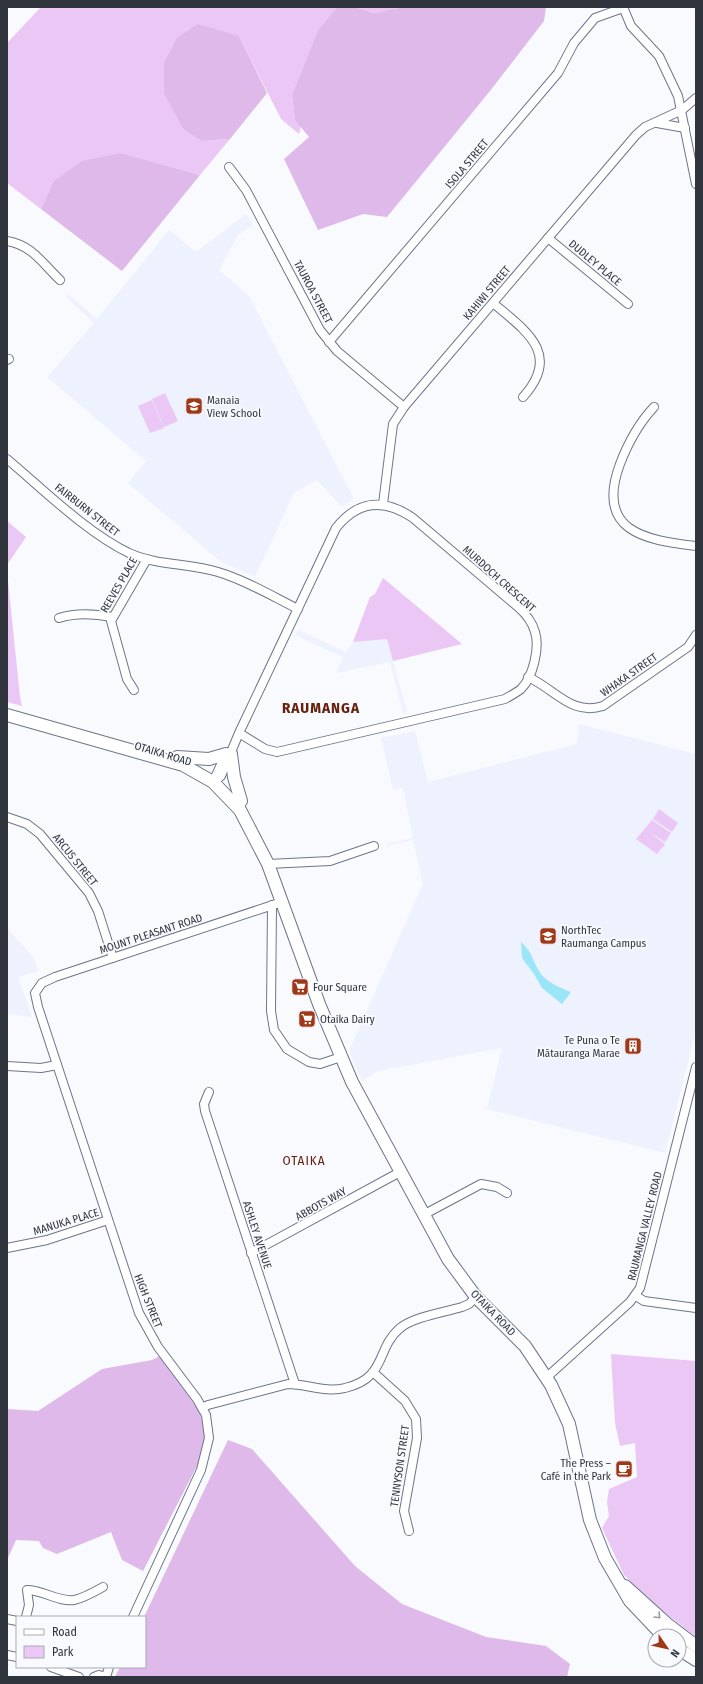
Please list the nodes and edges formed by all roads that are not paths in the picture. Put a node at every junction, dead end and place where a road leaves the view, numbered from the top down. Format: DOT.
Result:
graph roads {
  1 [pos="623,7"];
  2 [pos="696,98"];
  3 [pos="682,110"];
  4 [pos="657,123"];
  5 [pos="685,128"];
  6 [pos="229,167"];
  7 [pos="696,184"];
  8 [pos="548,238"];
  9 [pos="7,241"];
  10 [pos="60,280"];
  11 [pos="493,303"];
  12 [pos="628,304"];
  13 [pos="329,342"];
  14 [pos="522,397"];
  15 [pos="404,407"];
  16 [pos="654,407"];
  17 [pos="7,459"];
  18 [pos="383,504"];
  19 [pos="696,546"];
  20 [pos="147,559"];
  21 [pos="298,609"];
  22 [pos="112,617"];
  23 [pos="59,618"];
  24 [pos="695,638"];
  25 [pos="528,677"];
  26 [pos="134,690"];
  27 [pos="7,710"];
  28 [pos="7,715"];
  29 [pos="239,733"];
  30 [pos="230,751"];
  31 [pos="177,757"];
  32 [pos="215,779"];
  33 [pos="241,801"];
  34 [pos="7,817"];
  35 [pos="374,846"];
  36 [pos="268,864"];
  37 [pos="277,903"];
  38 [pos="113,958"];
  39 [pos="35,997"];
  40 [pos="341,1057"];
  41 [pos="57,1065"];
  42 [pos="7,1066"];
  43 [pos="696,1067"];
  44 [pos="209,1092"];
  45 [pos="400,1172"];
  46 [pos="507,1193"];
  47 [pos="423,1215"];
  48 [pos="108,1220"];
  49 [pos="7,1248"];
  50 [pos="251,1253"];
  51 [pos="636,1296"];
  52 [pos="476,1297"];
  53 [pos="696,1308"];
  54 [pos="374,1372"];
  55 [pos="546,1377"];
  56 [pos="295,1384"];
  57 [pos="202,1408"];
  58 [pos="409,1531"];
  59 [pos="617,1579"];
  60 [pos="103,1587"];
  61 [pos="28,1616"];
  62 [pos="133,1616"];
  63 [pos="655,1628"];
  64 [pos="696,1646"];
  65 [pos="687,1654"];
  66 [pos="696,1660"];
  67 [pos="52,1668"];
  68 [pos="61,1674"];
  69 [pos="79,1677"];
  70 [pos="94,1677"];
  71 [pos="106,1677"];
  1 -- 3 [label="street"];
  1 -- 13 [label="street, ISOLA STREET"];
  2 -- 3 [label="street, KAHIWI STREET"];
  3 -- 4 [label="street, KAHIWI STREET"];
  3 -- 5 [label="street"];
  4 -- 5 [label="street"];
  4 -- 8 [label="street, KAHIWI STREET"];
  5 -- 7 [label="street"];
  6 -- 13 [label="street, TAUROA STREET"];
  8 -- 11 [label="street, KAHIWI STREET"];
  8 -- 12 [label="street, DUDLEY PLACE"];
  9 -- 10 [label="street"];
  11 -- 14 [label="street"];
  11 -- 15 [label="street, KAHIWI STREET"];
  13 -- 15 [label="street, TAUROA STREET"];
  15 -- 18 [label="street, KAHIWI STREET"];
  16 -- 19 [label="street"];
  17 -- 20 [label="street, FAIRBURN STREET"];
  18 -- 21 [label="street, MURDOCH CRESCENT"];
  18 -- 25 [label="street, MURDOCH CRESCENT"];
  20 -- 21 [label="street, FAIRBURN STREET"];
  20 -- 22 [label="street, REEVES PLACE"];
  21 -- 29 [label="street, MURDOCH CRESCENT"];
  22 -- 23 [label="street"];
  22 -- 26 [label="street, REEVES PLACE"];
  24 -- 25 [label="street, WHAKA STREET"];
  25 -- 29 [label="street, MURDOCH CRESCENT"];
  27 -- 31 [label="highway, OTAIKA ROAD"];
  28 -- 32 [label="highway, OTAIKA ROAD"];
  29 -- 30 [label="street, MURDOCH CRESCENT"];
  30 -- 31 [label="highway"];
  30 -- 32 [label="street, MURDOCH CRESCENT"];
  30 -- 33 [label="highway"];
  31 -- 32 [label="highway, OTAIKA ROAD"];
  32 -- 33 [label="highway, OTAIKA ROAD"];
  32 -- 36 [label="highway, OTAIKA ROAD"];
  33 -- 36 [label="highway, OTAIKA ROAD"];
  34 -- 38 [label="street, ARCUS STREET"];
  35 -- 36 [label="street"];
  36 -- 37 [label="highway, OTAIKA ROAD"];
  37 -- 38 [label="street, MOUNT PLEASANT ROAD"];
  37 -- 40 [label="highway, OTAIKA ROAD"];
  37 -- 40 [label="street, OTAIKA ROAD"];
  38 -- 39 [label="street, MOUNT PLEASANT ROAD"];
  39 -- 41 [label="street, HIGH STREET"];
  40 -- 45 [label="highway, OTAIKA ROAD"];
  41 -- 42 [label="street"];
  41 -- 48 [label="street, HIGH STREET"];
  43 -- 51 [label="street, RAUMANGA VALLEY ROAD"];
  44 -- 50 [label="street, ASHLEY AVENUE"];
  45 -- 47 [label="highway, OTAIKA ROAD"];
  45 -- 50 [label="street, ABBOTS WAY"];
  46 -- 47 [label="street"];
  47 -- 52 [label="highway, OTAIKA ROAD"];
  48 -- 49 [label="street, MANUKA PLACE"];
  48 -- 57 [label="street, HIGH STREET"];
  50 -- 56 [label="street, ASHLEY AVENUE"];
  51 -- 53 [label="street"];
  51 -- 55 [label="street, RAUMANGA VALLEY ROAD"];
  52 -- 54 [label="street"];
  52 -- 55 [label="highway, OTAIKA ROAD"];
  54 -- 56 [label="street"];
  54 -- 58 [label="street, TENNYSON STREET"];
  55 -- 59 [label="highway, OTAIKA ROAD"];
  56 -- 57 [label="street"];
  57 -- 62 [label="street, HIGH STREET"];
  59 -- 63 [label="highway, OTAIKA ROAD"];
  59 -- 64 [label="highway, OTAIKA ROAD, one-way"];
  60 -- 61 [label="street"];
  65 -- 66 [label="highway"];
  67 -- 68 [label="street"];
  68 -- 69 [label="street"];
  70 -- 71 [label="street"];
}
